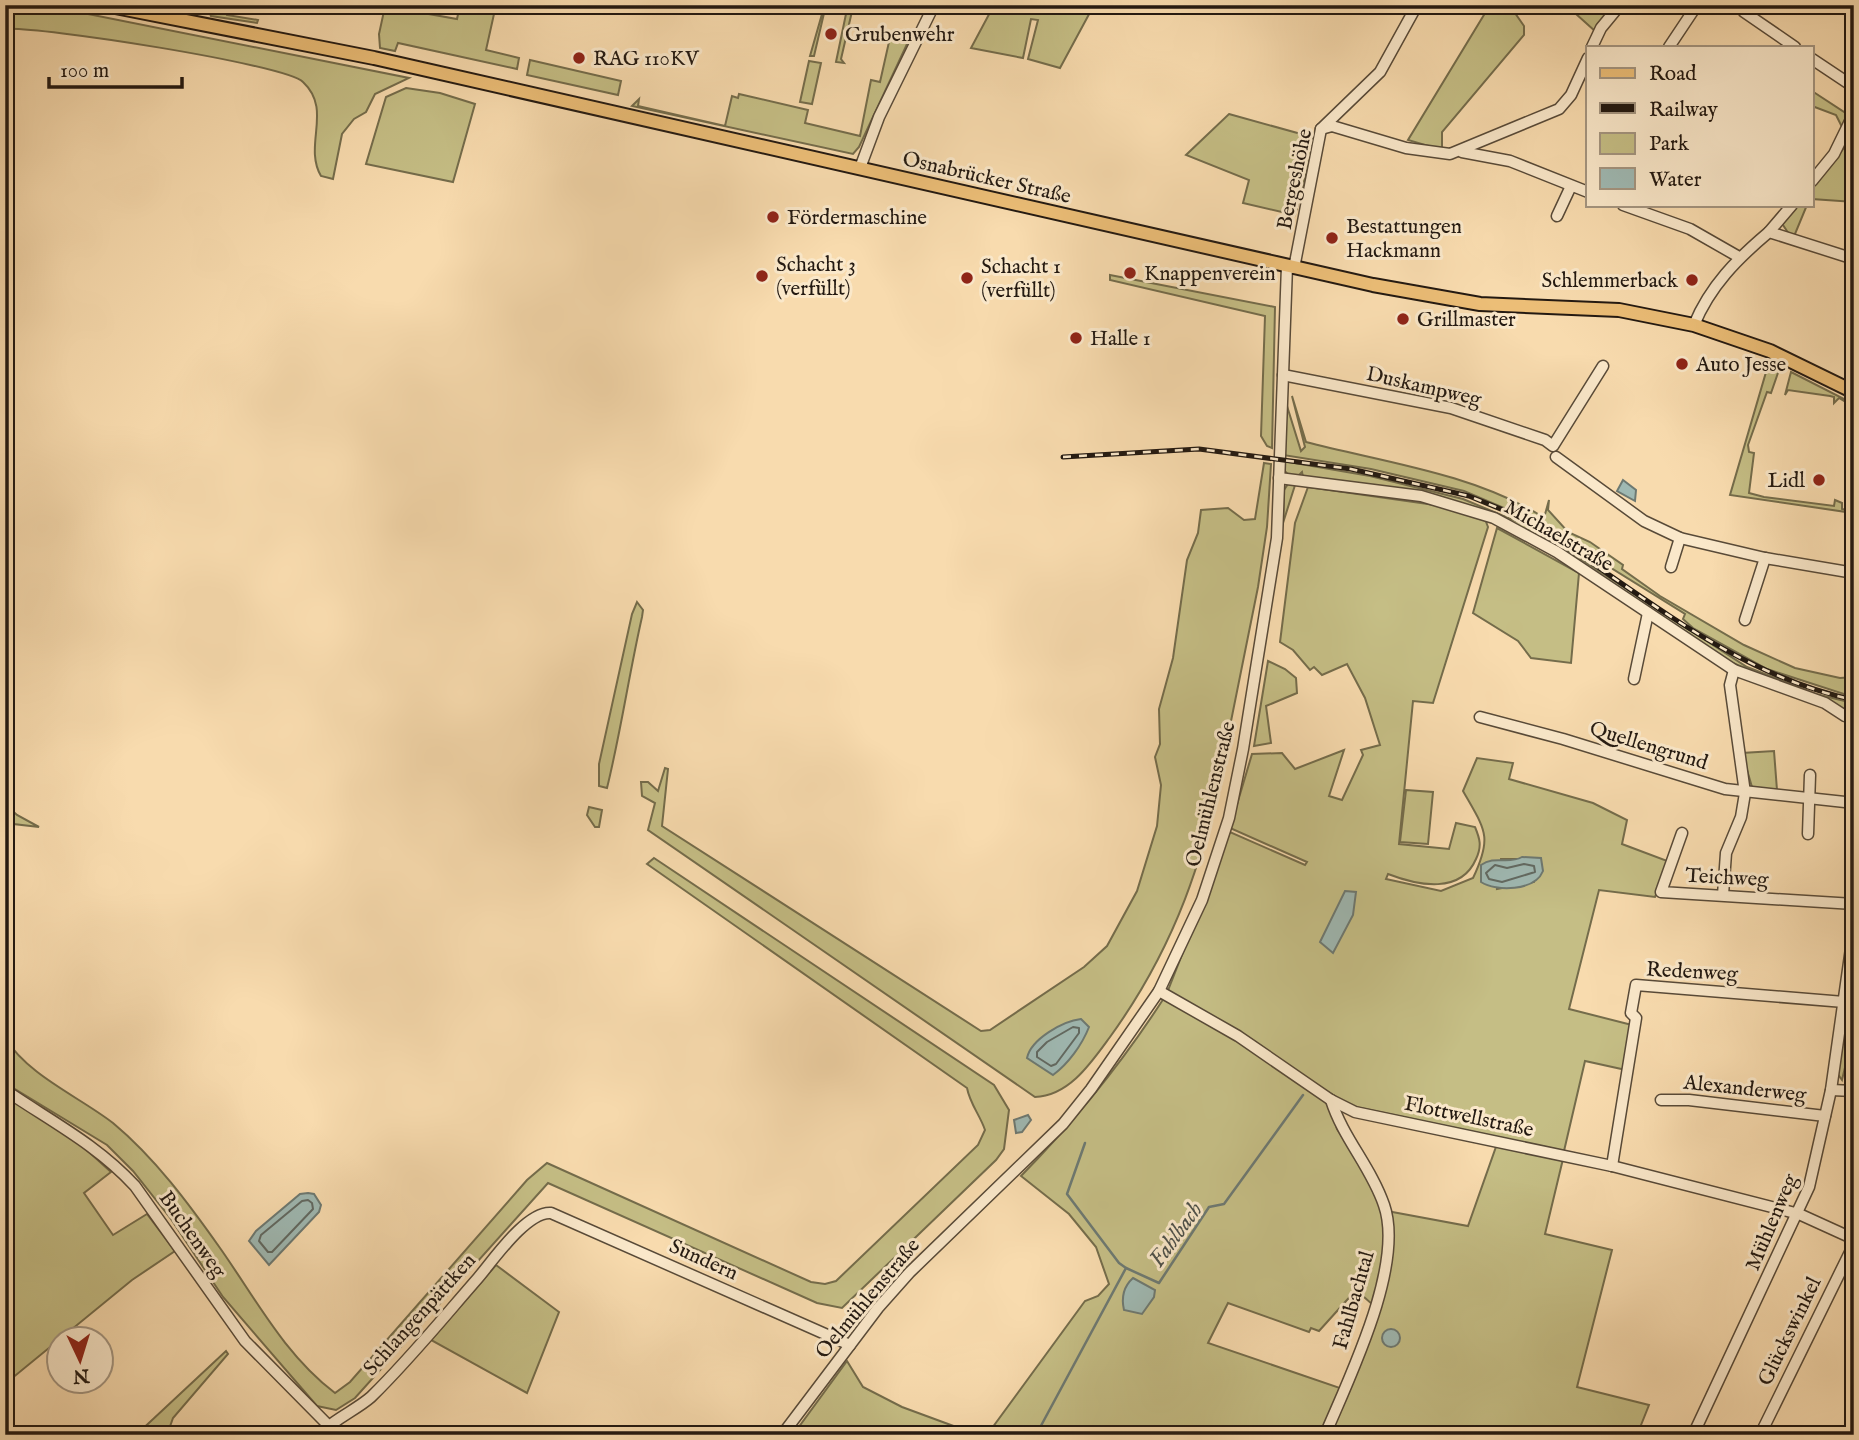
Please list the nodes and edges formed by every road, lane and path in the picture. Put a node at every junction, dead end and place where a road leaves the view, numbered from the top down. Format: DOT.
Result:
graph roads {
  1 [pos="105,5"];
  2 [pos="933,5"];
  3 [pos="1417,5"];
  4 [pos="1620,5"];
  5 [pos="1697,5"];
  6 [pos="1744,12"];
  7 [pos="1592,46"];
  8 [pos="1670,46"];
  9 [pos="1794,46"];
  10 [pos="1814,60"];
  11 [pos="1586,62"];
  12 [pos="1854,87"];
  13 [pos="1854,113"];
  14 [pos="1321,129"];
  15 [pos="1458,152"];
  16 [pos="860,168"];
  17 [pos="1814,177"];
  18 [pos="1571,186"];
  19 [pos="1586,191"];
  20 [pos="1626,206"];
  21 [pos="1790,206"];
  22 [pos="1558,216"];
  23 [pos="1769,232"];
  24 [pos="1739,257"];
  25 [pos="1854,258"];
  26 [pos="1291,267"];
  27 [pos="1694,325"];
  28 [pos="1603,366"];
  29 [pos="1283,375"];
  30 [pos="1854,392"];
  31 [pos="1556,457"];
  32 [pos="1279,478"];
  33 [pos="1680,538"];
  34 [pos="1765,558"];
  35 [pos="1671,566"];
  36 [pos="1854,573"];
  37 [pos="1648,613"];
  38 [pos="1745,620"];
  39 [pos="1734,670"];
  40 [pos="1634,679"];
  41 [pos="1480,717"];
  42 [pos="1854,718"];
  43 [pos="1810,775"];
  44 [pos="1745,793"];
  45 [pos="1809,797"];
  46 [pos="1854,803"];
  47 [pos="1682,832"];
  48 [pos="1808,834"];
  49 [pos="1723,895"];
  50 [pos="1854,904"];
  51 [pos="1854,927"];
  52 [pos="1159,991"];
  53 [pos="1844,1002"];
  54 [pos="5,1090"];
  55 [pos="1831,1090"];
  56 [pos="1854,1091"];
  57 [pos="1331,1100"];
  58 [pos="1661,1100"];
  59 [pos="1825,1116"];
  60 [pos="1612,1166"];
  61 [pos="541,1212"];
  62 [pos="1799,1214"];
  63 [pos="1854,1242"];
  64 [pos="850,1345"];
  65 [pos="328,1426"];
  66 [pos="320,1435"];
  67 [pos="782,1435"];
  68 [pos="1325,1435"];
  69 [pos="1693,1435"];
  70 [pos="1760,1435"];
  1 -- 16 [label="main road, Osnabrücker Straße"];
  2 -- 16 [label="street"];
  3 -- 14 [label="street, Bergeshöhe"];
  4 -- 7 [label="street"];
  5 -- 8 [label="street"];
  6 -- 9 [label="street"];
  10 -- 12 [label="street"];
  11 -- 15 [label="street"];
  13 -- 17 [label="street"];
  14 -- 15 [label="street"];
  14 -- 26 [label="street, Bergeshöhe"];
  15 -- 18 [label="street"];
  16 -- 26 [label="main road, Osnabrücker Straße"];
  18 -- 19 [label="street"];
  18 -- 22 [label="street"];
  20 -- 24 [label="street"];
  21 -- 23 [label="street"];
  23 -- 24 [label="street"];
  23 -- 25 [label="street"];
  24 -- 27 [label="street"];
  26 -- 27 [label="main road, Osnabrücker Straße"];
  26 -- 29 [label="street, Oelmühlenstraße"];
  27 -- 30 [label="main road, Osnabrücker Straße"];
  28 -- 29 [label="street, Duskampweg"];
  29 -- 32 [label="street, Oelmühlenstraße"];
  31 -- 33 [label="street"];
  32 -- 37 [label="street, Michaelstraße"];
  32 -- 52 [label="street, Oelmühlenstraße"];
  33 -- 34 [label="street"];
  33 -- 35 [label="street"];
  34 -- 36 [label="street"];
  34 -- 38 [label="street"];
  37 -- 39 [label="street, Michaelstraße"];
  37 -- 40 [label="street"];
  39 -- 42 [label="street, Michaelstraße"];
  39 -- 44 [label="street"];
  41 -- 44 [label="street, Quellengrund"];
  43 -- 45 [label="street"];
  44 -- 45 [label="street, Quellengrund"];
  44 -- 49 [label="street"];
  45 -- 46 [label="street, Quellengrund"];
  45 -- 48 [label="street"];
  47 -- 49 [label="street, Teichweg"];
  49 -- 50 [label="street, Teichweg"];
  51 -- 53 [label="street, Mühlenweg"];
  52 -- 57 [label="street, Flottwellstraße"];
  52 -- 64 [label="street, Oelmühlenstraße"];
  53 -- 55 [label="street, Mühlenweg"];
  53 -- 60 [label="street, Redenweg"];
  54 -- 65 [label="street, Buchenweg"];
  55 -- 56 [label="street"];
  55 -- 59 [label="street, Mühlenweg"];
  57 -- 60 [label="street, Flottwellstraße"];
  57 -- 68 [label="street, Fahlbachtal"];
  58 -- 59 [label="street, Alexanderweg"];
  59 -- 62 [label="street, Mühlenweg"];
  60 -- 62 [label="street, Flottwellstraße"];
  61 -- 64 [label="street, Sundern"];
  61 -- 65 [label="street, Schlangenpättken"];
  62 -- 63 [label="street, Flottwellstraße"];
  62 -- 69 [label="street, Mühlenweg"];
  63 -- 70 [label="street, Glückswinkel"];
  64 -- 67 [label="street, Oelmühlenstraße"];
  65 -- 66 [label="street, Schlangenpättken"];
}
